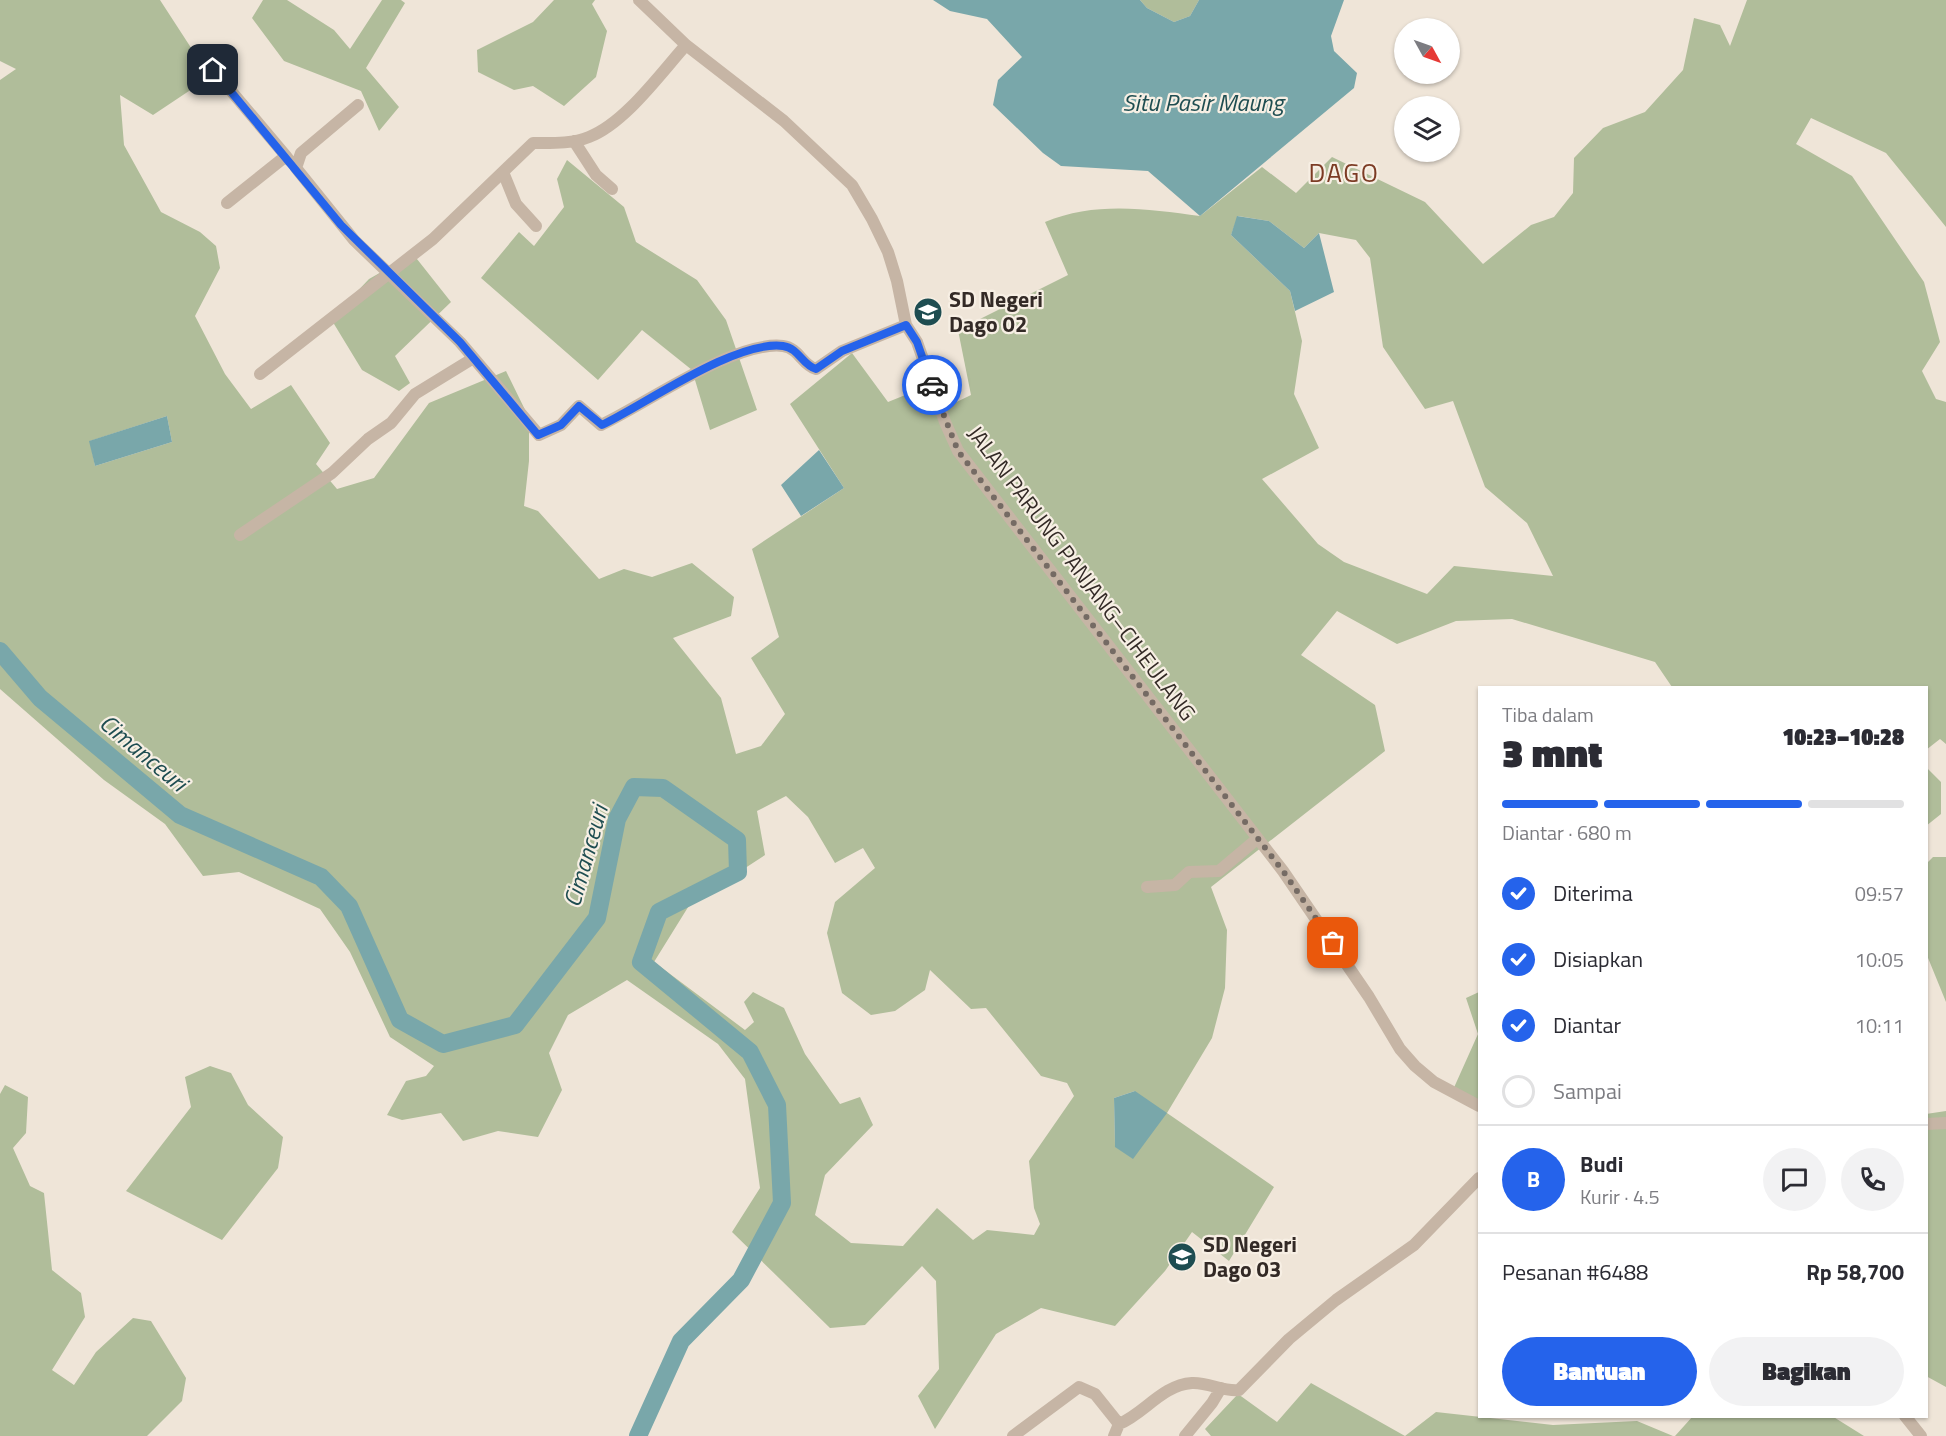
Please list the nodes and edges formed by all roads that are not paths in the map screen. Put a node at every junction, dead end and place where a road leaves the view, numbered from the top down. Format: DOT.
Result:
graph roads {
  1 [pos="639,0"];
  2 [pos="686,45"];
  3 [pos="199,53"];
  4 [pos="358,105"];
  5 [pos="574,141"];
  6 [pos="286,156"];
  7 [pos="296,168"];
  8 [pos="502,172"];
  9 [pos="612,189"];
  10 [pos="227,203"];
  11 [pos="536,226"];
  12 [pos="389,272"];
  13 [pos="906,325"];
  14 [pos="472,359"];
  15 [pos="260,374"];
  16 [pos="240,535"];
  17 [pos="1257,839"];
  18 [pos="1147,887"];
  19 [pos="1478,1105"];
  20 [pos="1946,1122"];
  21 [pos="1928,1124"];
  22 [pos="1478,1179"];
  23 [pos="1221,1388"];
  24 [pos="1907,1418"];
  25 [pos="1116,1430"];
  26 [pos="1013,1436"];
  27 [pos="1185,1436"];
  28 [pos="1921,1436"];
  1 -- 2 [label="street, JALAN PARUNG PANJANG–CIHEULANG"];
  2 -- 5 [label="street"];
  2 -- 13 [label="street, JALAN PARUNG PANJANG–CIHEULANG"];
  3 -- 6 [label="street"];
  4 -- 7 [label="street"];
  5 -- 8 [label="street"];
  5 -- 9 [label="street"];
  6 -- 7 [label="street"];
  6 -- 10 [label="street"];
  7 -- 12 [label="street"];
  8 -- 11 [label="street"];
  8 -- 12 [label="street"];
  12 -- 14 [label="street"];
  12 -- 15 [label="street"];
  13 -- 14 [label="street"];
  13 -- 17 [label="street, JALAN PARUNG PANJANG–CIHEULANG"];
  14 -- 16 [label="street"];
  17 -- 18 [label="street"];
  17 -- 19 [label="street, JALAN PARUNG PANJANG–CIHEULANG"];
  20 -- 21 [label="street"];
  22 -- 23 [label="street"];
  23 -- 25 [label="street"];
  23 -- 27 [label="street"];
  24 -- 28 [label="street"];
  25 -- 26 [label="street"];
}
